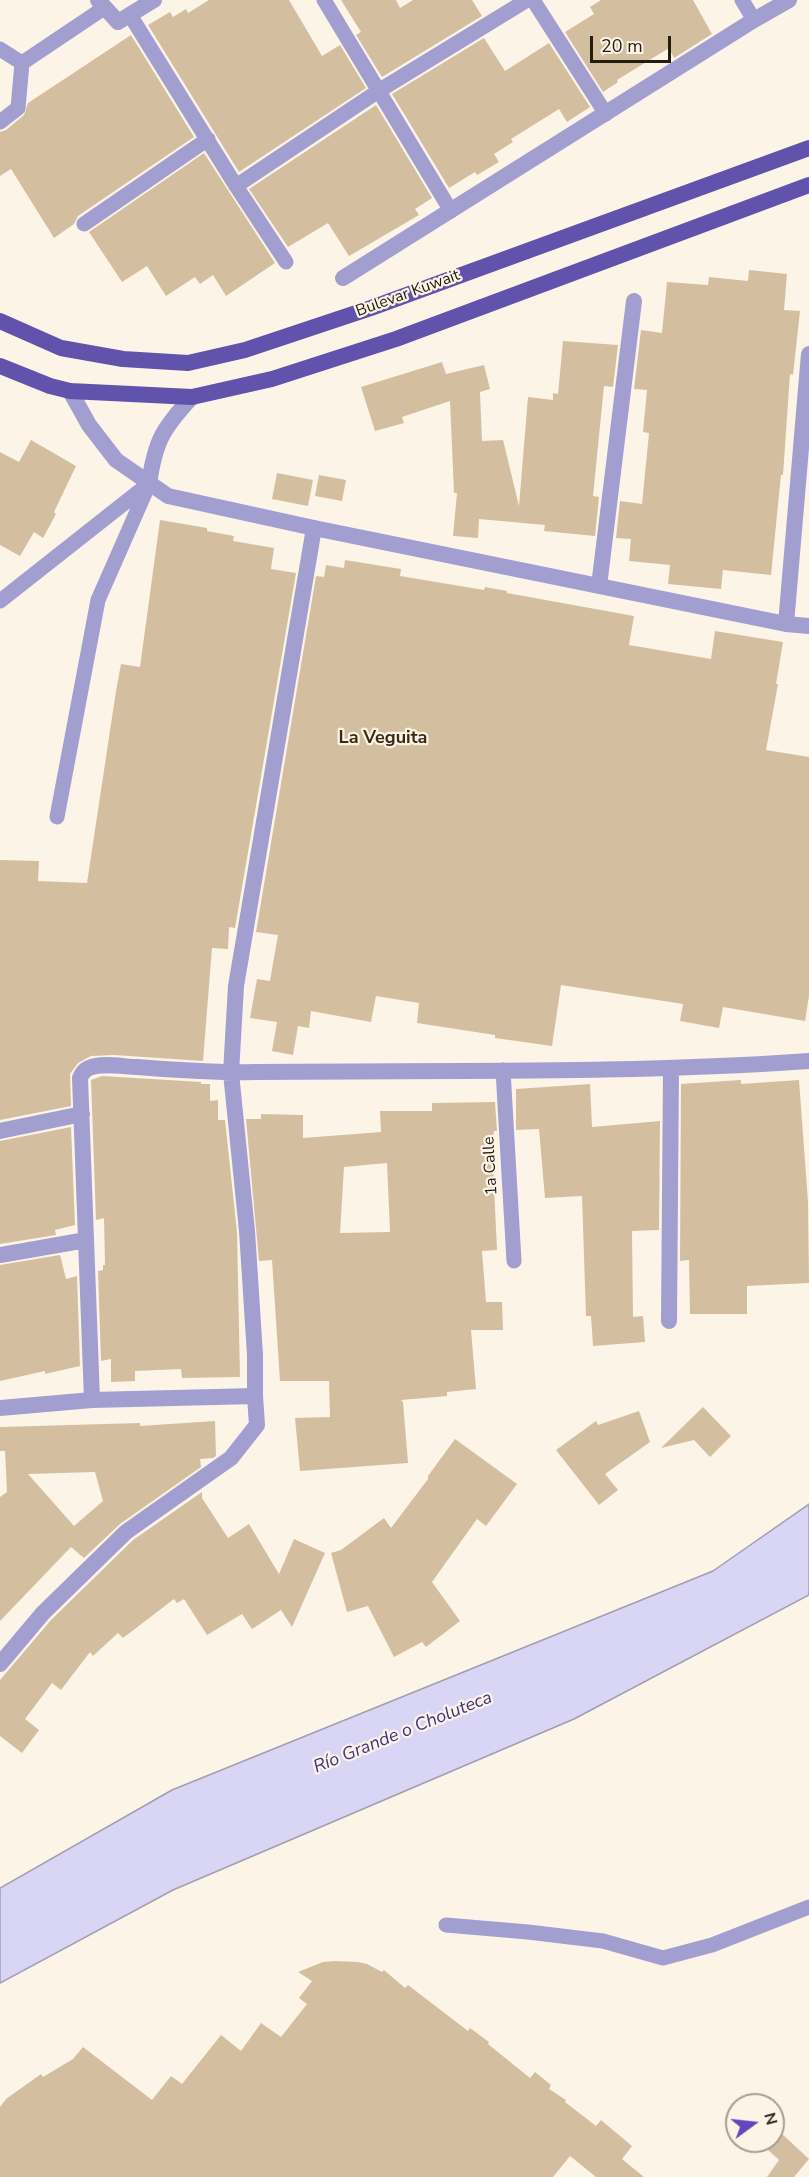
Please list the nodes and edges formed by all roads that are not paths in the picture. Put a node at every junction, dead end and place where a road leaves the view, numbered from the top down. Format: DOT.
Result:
graph roads {
  1 [pos="154,0"];
  2 [pos="324,0"];
  3 [pos="527,0"];
  4 [pos="533,0"];
  5 [pos="742,0"];
  6 [pos="789,0"];
  7 [pos="101,4"];
  8 [pos="130,15"];
  9 [pos="754,20"];
  10 [pos="0,49"];
  11 [pos="22,63"];
  12 [pos="380,90"];
  13 [pos="606,114"];
  14 [pos="0,122"];
  15 [pos="208,139"];
  16 [pos="809,148"];
  17 [pos="809,185"];
  18 [pos="236,186"];
  19 [pos="451,211"];
  20 [pos="84,224"];
  21 [pos="286,262"];
  22 [pos="343,278"];
  23 [pos="634,301"];
  24 [pos="0,321"];
  25 [pos="809,354"];
  26 [pos="0,366"];
  27 [pos="70,391"];
  28 [pos="192,397"];
  29 [pos="149,484"];
  30 [pos="314,528"];
  31 [pos="599,586"];
  32 [pos="0,601"];
  33 [pos="786,624"];
  34 [pos="809,626"];
  35 [pos="57,817"];
  36 [pos="809,1061"];
  37 [pos="671,1069"];
  38 [pos="503,1070"];
  39 [pos="231,1072"];
  40 [pos="82,1114"];
  41 [pos="0,1131"];
  42 [pos="86,1240"];
  43 [pos="0,1255"];
  44 [pos="514,1260"];
  45 [pos="669,1321"];
  46 [pos="255,1396"];
  47 [pos="92,1400"];
  48 [pos="0,1408"];
  49 [pos="0,1664"];
  50 [pos="809,1907"];
  51 [pos="446,1925"];
  1 -- 8 [label="street"];
  2 -- 12 [label="lane"];
  3 -- 12 [label="lane"];
  4 -- 13 [label="lane"];
  5 -- 9 [label="lane"];
  6 -- 9 [label="street"];
  7 -- 8 [label="street"];
  7 -- 11 [label="lane"];
  8 -- 15 [label="lane"];
  9 -- 13 [label="street"];
  10 -- 11 [label="lane"];
  11 -- 14 [label="lane"];
  12 -- 18 [label="lane"];
  12 -- 19 [label="lane"];
  13 -- 19 [label="street"];
  15 -- 18 [label="lane"];
  15 -- 20 [label="lane"];
  16 -- 24 [label="main road, Bulevar Kuwait"];
  17 -- 28 [label="main road"];
  18 -- 21 [label="lane"];
  19 -- 22 [label="street"];
  23 -- 31 [label="street"];
  25 -- 33 [label="street"];
  26 -- 27 [label="main road"];
  27 -- 28 [label="main road"];
  27 -- 29 [label="street"];
  28 -- 29 [label="street"];
  29 -- 30 [label="street"];
  29 -- 32 [label="lane"];
  29 -- 35 [label="lane"];
  30 -- 31 [label="street"];
  30 -- 39 [label="street"];
  31 -- 33 [label="street"];
  33 -- 34 [label="street"];
  36 -- 37 [label="street"];
  37 -- 38 [label="street"];
  37 -- 45 [label="street"];
  38 -- 39 [label="street"];
  38 -- 44 [label="lane, 1a Calle"];
  39 -- 40 [label="street"];
  39 -- 46 [label="street"];
  40 -- 41 [label="street"];
  40 -- 42 [label="street"];
  42 -- 43 [label="street"];
  42 -- 47 [label="street"];
  46 -- 47 [label="street"];
  46 -- 49 [label="street"];
  47 -- 48 [label="street"];
  50 -- 51 [label="lane"];
}
